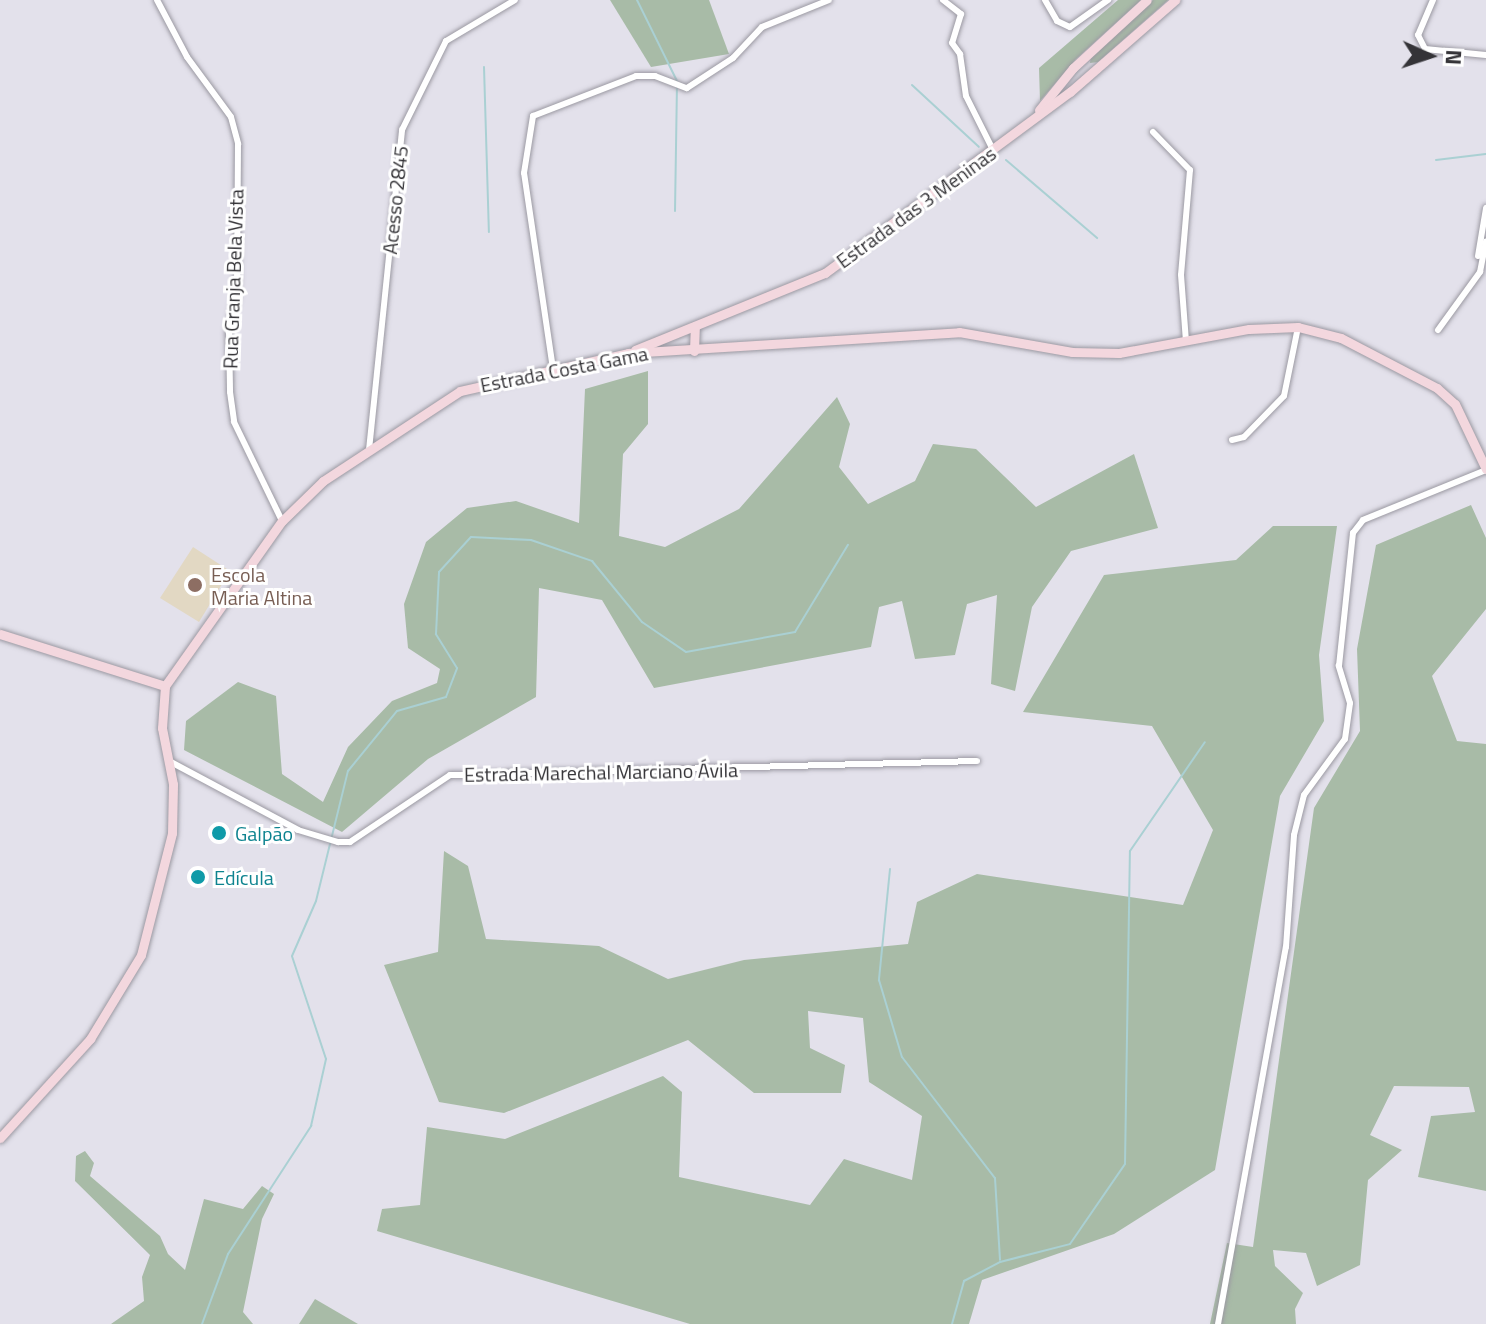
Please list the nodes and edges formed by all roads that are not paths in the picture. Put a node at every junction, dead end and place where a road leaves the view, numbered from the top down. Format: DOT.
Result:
graph roads {
  1 [pos="157,0"];
  2 [pos="515,0"];
  3 [pos="829,0"];
  4 [pos="943,0"];
  5 [pos="1045,0"];
  6 [pos="1108,0"];
  7 [pos="1147,0"];
  8 [pos="1175,0"];
  9 [pos="1433,0"];
  10 [pos="1486,55"];
  11 [pos="1023,127"];
  12 [pos="1153,132"];
  13 [pos="993,151"];
  14 [pos="1486,208"];
  15 [pos="1484,221"];
  16 [pos="1486,242"];
  17 [pos="1480,261"];
  18 [pos="695,327"];
  19 [pos="1298,327"];
  20 [pos="1438,330"];
  21 [pos="1186,342"];
  22 [pos="694,351"];
  23 [pos="628,353"];
  24 [pos="553,369"];
  25 [pos="1232,440"];
  26 [pos="369,450"];
  27 [pos="1486,469"];
  28 [pos="282,521"];
  29 [pos="0,634"];
  30 [pos="165,686"];
  31 [pos="169,761"];
  32 [pos="977,761"];
  33 [pos="0,1138"];
  34 [pos="1218,1324"];
  1 -- 28 [label="street, Rua Granja Bela Vista"];
  2 -- 26 [label="street, Acesso 2845"];
  3 -- 24 [label="street"];
  4 -- 13 [label="street"];
  5 -- 6 [label="street"];
  7 -- 11 [label="main road, Estrada das 3 Meninas"];
  8 -- 11 [label="main road, Estrada das 3 Meninas"];
  9 -- 10 [label="street"];
  11 -- 13 [label="main road, Estrada das 3 Meninas"];
  12 -- 21 [label="street"];
  13 -- 18 [label="main road, Estrada das 3 Meninas"];
  14 -- 15 [label="street"];
  15 -- 17 [label="street"];
  16 -- 17 [label="street"];
  17 -- 20 [label="street"];
  18 -- 22 [label="main road"];
  18 -- 23 [label="main road, Estrada das 3 Meninas"];
  19 -- 21 [label="main road, Estrada Costa Gama"];
  19 -- 25 [label="street"];
  19 -- 27 [label="main road, Estrada Costa Gama"];
  21 -- 22 [label="main road, Estrada Costa Gama"];
  22 -- 23 [label="main road, Estrada Costa Gama"];
  23 -- 24 [label="main road, Estrada Costa Gama"];
  24 -- 26 [label="main road, Estrada Costa Gama"];
  26 -- 28 [label="main road, Estrada Costa Gama"];
  27 -- 34 [label="street"];
  28 -- 30 [label="main road, Estrada Costa Gama"];
  29 -- 30 [label="main road"];
  30 -- 31 [label="main road"];
  31 -- 32 [label="street, Estrada Marechal Marciano Ávila"];
  31 -- 33 [label="main road"];
}
